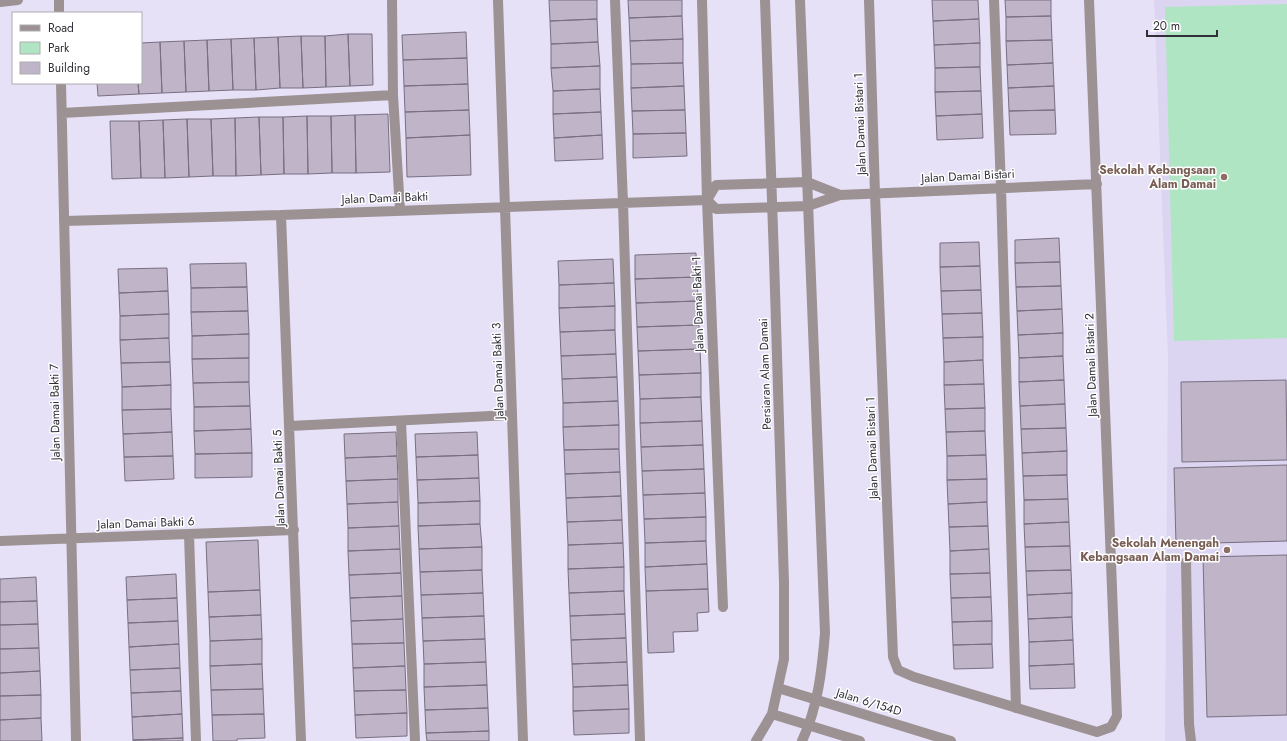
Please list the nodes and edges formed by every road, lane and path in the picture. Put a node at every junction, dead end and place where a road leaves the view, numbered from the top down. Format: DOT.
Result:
graph roads {
  1 [pos="18,0"];
  2 [pos="59,0"];
  3 [pos="392,0"];
  4 [pos="498,0"];
  5 [pos="615,0"];
  6 [pos="702,0"];
  7 [pos="765,0"];
  8 [pos="800,0"];
  9 [pos="869,0"];
  10 [pos="994,0"];
  11 [pos="1089,0"];
  12 [pos="0,2"];
  13 [pos="59,12"];
  14 [pos="61,84"];
  15 [pos="393,95"];
  16 [pos="62,113"];
  17 [pos="807,182"];
  18 [pos="771,184"];
  19 [pos="1097,184"];
  20 [pos="1001,188"];
  21 [pos="875,194"];
  22 [pos="840,195"];
  23 [pos="707,200"];
  24 [pos="623,203"];
  25 [pos="505,206"];
  26 [pos="808,206"];
  27 [pos="772,207"];
  28 [pos="400,210"];
  29 [pos="281,215"];
  30 [pos="64,221"];
  31 [pos="512,415"];
  32 [pos="401,421"];
  33 [pos="290,426"];
  34 [pos="294,530"];
  35 [pos="189,535"];
  36 [pos="71,539"];
  37 [pos="0,542"];
  38 [pos="1186,562"];
  39 [pos="723,607"];
  40 [pos="821,679"];
  41 [pos="778,688"];
  42 [pos="816,700"];
  43 [pos="831,704"];
  44 [pos="1016,708"];
  45 [pos="772,714"];
  46 [pos="810,725"];
  47 [pos="1111,727"];
  48 [pos="831,731"];
  49 [pos="76,741"];
  50 [pos="196,741"];
  51 [pos="301,741"];
  52 [pos="415,741"];
  53 [pos="523,741"];
  54 [pos="640,741"];
  55 [pos="756,741"];
  56 [pos="802,741"];
  57 [pos="860,741"];
  58 [pos="951,741"];
  59 [pos="1191,741"];
  1 -- 12 [label="street"];
  2 -- 13 [label="street"];
  3 -- 15 [label="street"];
  4 -- 25 [label="street, Jalan Damai Bakti 3"];
  5 -- 24 [label="street"];
  6 -- 23 [label="street, Jalan Damai Bakti 1"];
  7 -- 18 [label="street, Persiaran Alam Damai"];
  8 -- 17 [label="street"];
  9 -- 21 [label="street, Jalan Damai Bistari 1"];
  10 -- 20 [label="street"];
  11 -- 19 [label="street, Jalan Damai Bistari 2"];
  14 -- 16 [label="street, Jalan Damai Bakti 7"];
  15 -- 16 [label="street"];
  15 -- 28 [label="street"];
  16 -- 30 [label="street, Jalan Damai Bakti 7"];
  17 -- 18 [label="street"];
  17 -- 22 [label="street, Jalan Damai Bistari"];
  17 -- 26 [label="street"];
  18 -- 23 [label="street"];
  18 -- 27 [label="street, Persiaran Alam Damai"];
  19 -- 20 [label="street, Jalan Damai Bistari"];
  19 -- 47 [label="street, Jalan Damai Bistari 2"];
  20 -- 21 [label="street, Jalan Damai Bistari"];
  20 -- 44 [label="street"];
  21 -- 22 [label="street, Jalan Damai Bistari"];
  21 -- 44 [label="street, Jalan Damai Bistari 1"];
  22 -- 26 [label="street, Jalan Damai Bistari"];
  23 -- 24 [label="street, Jalan Damai Bakti"];
  23 -- 27 [label="street, Jalan Damai Bakti"];
  23 -- 39 [label="street, Jalan Damai Bakti 1"];
  24 -- 25 [label="street, Jalan Damai Bakti"];
  24 -- 54 [label="street"];
  25 -- 28 [label="street, Jalan Damai Bakti"];
  25 -- 31 [label="street, Jalan Damai Bakti 3"];
  26 -- 27 [label="street, Jalan Damai Bistari"];
  26 -- 40 [label="street"];
  27 -- 41 [label="street, Persiaran Alam Damai"];
  28 -- 29 [label="street, Jalan Damai Bakti"];
  29 -- 30 [label="street, Jalan Damai Bakti"];
  29 -- 33 [label="street, Jalan Damai Bakti 5"];
  30 -- 36 [label="street, Jalan Damai Bakti 7"];
  31 -- 32 [label="street"];
  31 -- 53 [label="street, Jalan Damai Bakti 3"];
  32 -- 33 [label="street"];
  32 -- 52 [label="street"];
  33 -- 34 [label="street, Jalan Damai Bakti 5"];
  34 -- 35 [label="street, Jalan Damai Bakti 6"];
  34 -- 51 [label="street, Jalan Damai Bakti 5"];
  35 -- 36 [label="street, Jalan Damai Bakti 6"];
  35 -- 50 [label="street"];
  36 -- 37 [label="street, Jalan Damai Bakti 6"];
  36 -- 49 [label="street, Jalan Damai Bakti 7"];
  38 -- 59 [label="street"];
  40 -- 42 [label="street"];
  40 -- 43 [label="street"];
  41 -- 42 [label="street, Jalan 6/154D"];
  41 -- 45 [label="street, Persiaran Alam Damai"];
  42 -- 43 [label="street, Jalan 6/154D"];
  42 -- 46 [label="street"];
  43 -- 58 [label="street, Jalan 6/154D"];
  44 -- 47 [label="street, Jalan Damai Bistari 1"];
  45 -- 46 [label="street"];
  45 -- 55 [label="street, Persiaran Alam Damai"];
  46 -- 48 [label="street"];
  46 -- 56 [label="street"];
  48 -- 56 [label="street"];
  48 -- 57 [label="street"];
}
